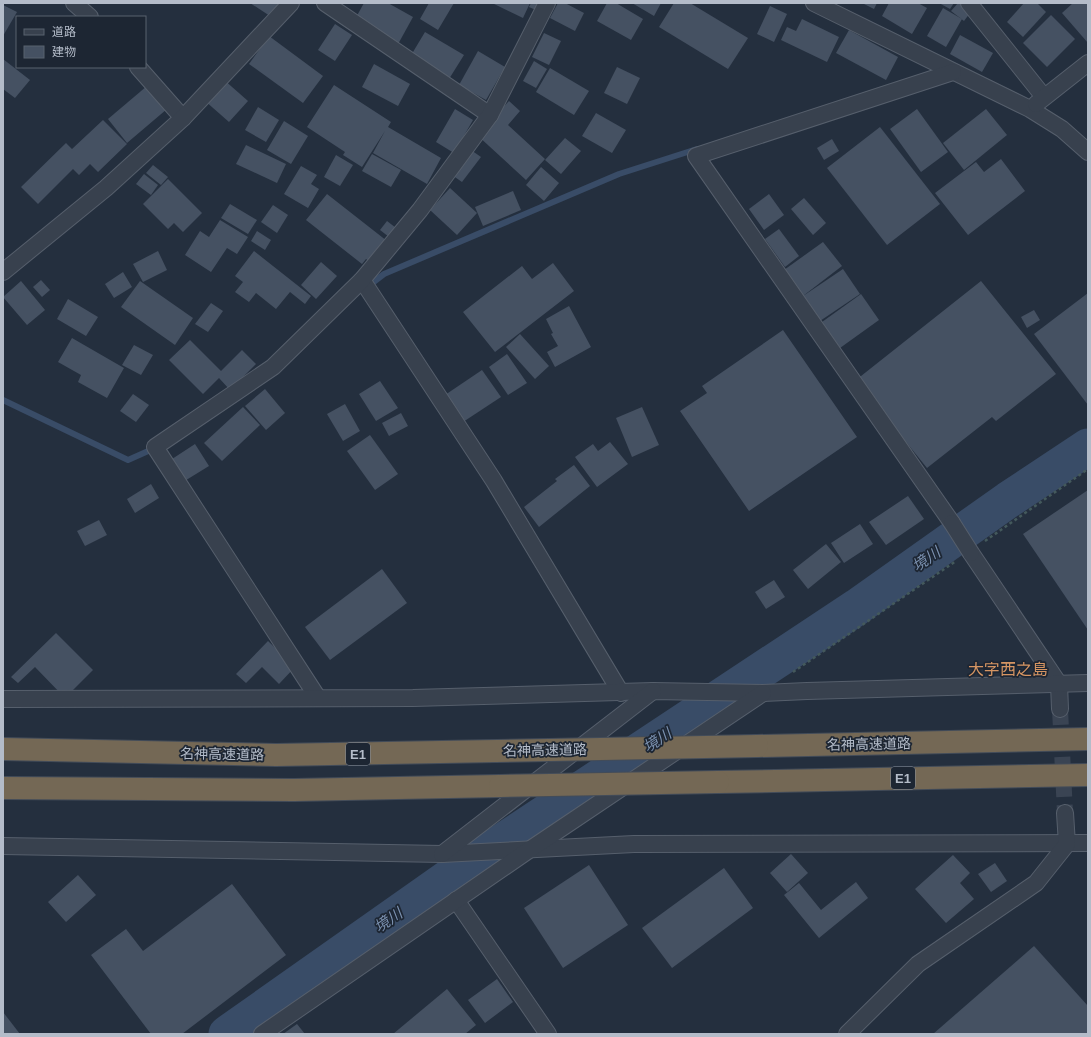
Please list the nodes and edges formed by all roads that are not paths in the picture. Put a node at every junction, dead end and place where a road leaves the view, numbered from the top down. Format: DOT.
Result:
graph roads {
  1 [pos="74,3"];
  2 [pos="291,3"];
  3 [pos="325,3"];
  4 [pos="547,3"];
  5 [pos="814,3"];
  6 [pos="969,3"];
  7 [pos="89,16"];
  8 [pos="1088,63"];
  9 [pos="139,68"];
  10 [pos="953,72"];
  11 [pos="1044,98"];
  12 [pos="1030,109"];
  13 [pos="490,115"];
  14 [pos="183,118"];
  15 [pos="1088,152"];
  16 [pos="3,272"];
  17 [pos="362,280"];
  18 [pos="1088,683"];
  19 [pos="1059,684"];
  20 [pos="659,692"];
  21 [pos="621,693"];
  22 [pos="763,693"];
  23 [pos="318,698"];
  24 [pos="3,699"];
  25 [pos="1060,709"];
  26 [pos="1088,739"];
  27 [pos="3,749"];
  28 [pos="1088,775"];
  29 [pos="3,788"];
  30 [pos="1065,813"];
  31 [pos="1088,843"];
  32 [pos="1067,844"];
  33 [pos="3,846"];
  34 [pos="529,850"];
  35 [pos="442,854"];
  36 [pos="456,900"];
  37 [pos="262,1034"];
  38 [pos="548,1034"];
  39 [pos="846,1034"];
  1 -- 7 [label="street"];
  2 -- 14 [label="street"];
  3 -- 13 [label="street"];
  4 -- 13 [label="street"];
  5 -- 10 [label="street"];
  6 -- 11 [label="street"];
  8 -- 11 [label="street"];
  9 -- 14 [label="street"];
  10 -- 12 [label="street"];
  10 -- 19 [label="street, bridge"];
  11 -- 12 [label="street"];
  12 -- 15 [label="street"];
  13 -- 17 [label="street"];
  14 -- 16 [label="street"];
  17 -- 21 [label="street"];
  17 -- 23 [label="street"];
  18 -- 19 [label="street"];
  19 -- 22 [label="street"];
  19 -- 25 [label="street"];
  20 -- 21 [label="street"];
  20 -- 22 [label="street"];
  20 -- 35 [label="street"];
  21 -- 23 [label="street"];
  22 -- 34 [label="street"];
  23 -- 24 [label="street"];
  26 -- 27 [label="highway, 名神高速道路 / E1, bridge"];
  28 -- 29 [label="highway, E1, bridge"];
  30 -- 32 [label="street"];
  31 -- 32 [label="street"];
  32 -- 34 [label="street"];
  32 -- 39 [label="street"];
  33 -- 35 [label="street"];
  34 -- 35 [label="street"];
  34 -- 36 [label="street"];
  36 -- 37 [label="street"];
  36 -- 38 [label="street"];
}
